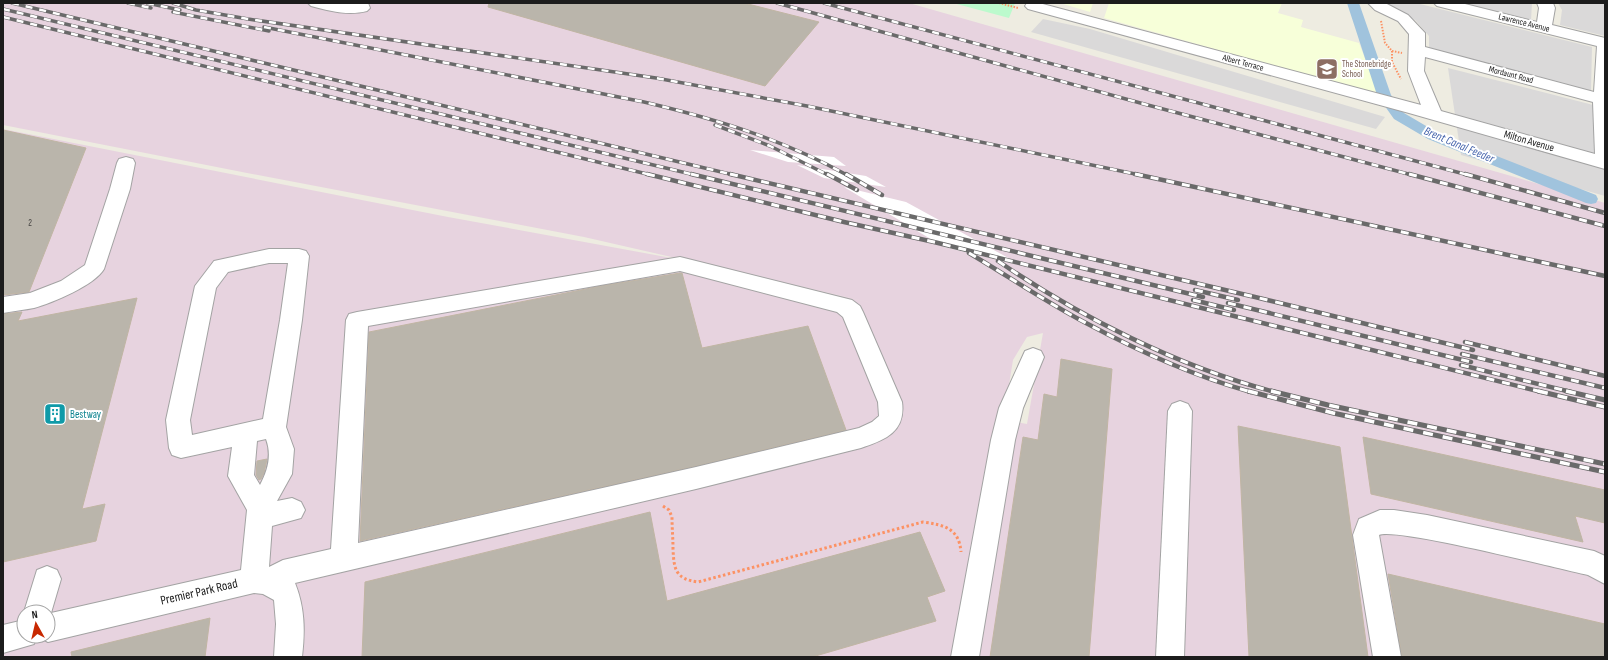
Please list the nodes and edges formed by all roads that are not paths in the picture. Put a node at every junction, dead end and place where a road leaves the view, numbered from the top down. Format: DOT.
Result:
graph roads {
  1 [pos="316,3"];
  2 [pos="360,3"];
  3 [pos="1442,3"];
  4 [pos="1545,3"];
  5 [pos="1033,6"];
  6 [pos="1383,7"];
  7 [pos="1544,28"];
  8 [pos="1605,43"];
  9 [pos="1416,50"];
  10 [pos="1603,99"];
  11 [pos="1432,114"];
  12 [pos="1453,120"];
  13 [pos="1604,162"];
  14 [pos="126,163"];
  15 [pos="3,305"];
  16 [pos="1033,356"];
  17 [pos="1180,411"];
  18 [pos="274,427"];
  19 [pos="246,434"];
  20 [pos="292,510"];
  21 [pos="259,513"];
  22 [pos="344,559"];
  23 [pos="1605,571"];
  24 [pos="47,579"];
  25 [pos="260,581"];
  26 [pos="40,604"];
  27 [pos="56,626"];
  28 [pos="16,636"];
  29 [pos="3,638"];
  30 [pos="288,657"];
  31 [pos="965,657"];
  32 [pos="1170,657"];
  33 [pos="1387,657"];
  1 -- 2 [label="street"];
  3 -- 7 [label="street, Lawrence Avenue"];
  4 -- 7 [label="street"];
  5 -- 11 [label="street, Albert Terrace"];
  6 -- 9 [label="street"];
  7 -- 8 [label="street, Lawrence Avenue"];
  8 -- 10 [label="street"];
  9 -- 10 [label="street, Mordaunt Road"];
  9 -- 11 [label="street"];
  10 -- 13 [label="street"];
  11 -- 12 [label="street, Albert Terrace"];
  12 -- 13 [label="street, Milton Avenue"];
  14 -- 15 [label="street"];
  16 -- 31 [label="street"];
  17 -- 32 [label="street"];
  18 -- 19 [label="street"];
  18 -- 19 [label="street"];
  18 -- 21 [label="street"];
  19 -- 21 [label="street"];
  20 -- 21 [label="street"];
  21 -- 25 [label="street"];
  22 -- 22 [label="street, Premier Park Road"];
  22 -- 25 [label="street, Premier Park Road"];
  23 -- 33 [label="street"];
  24 -- 26 [label="street"];
  25 -- 27 [label="street, Premier Park Road"];
  25 -- 30 [label="street"];
  28 -- 29 [label="street"];
}
